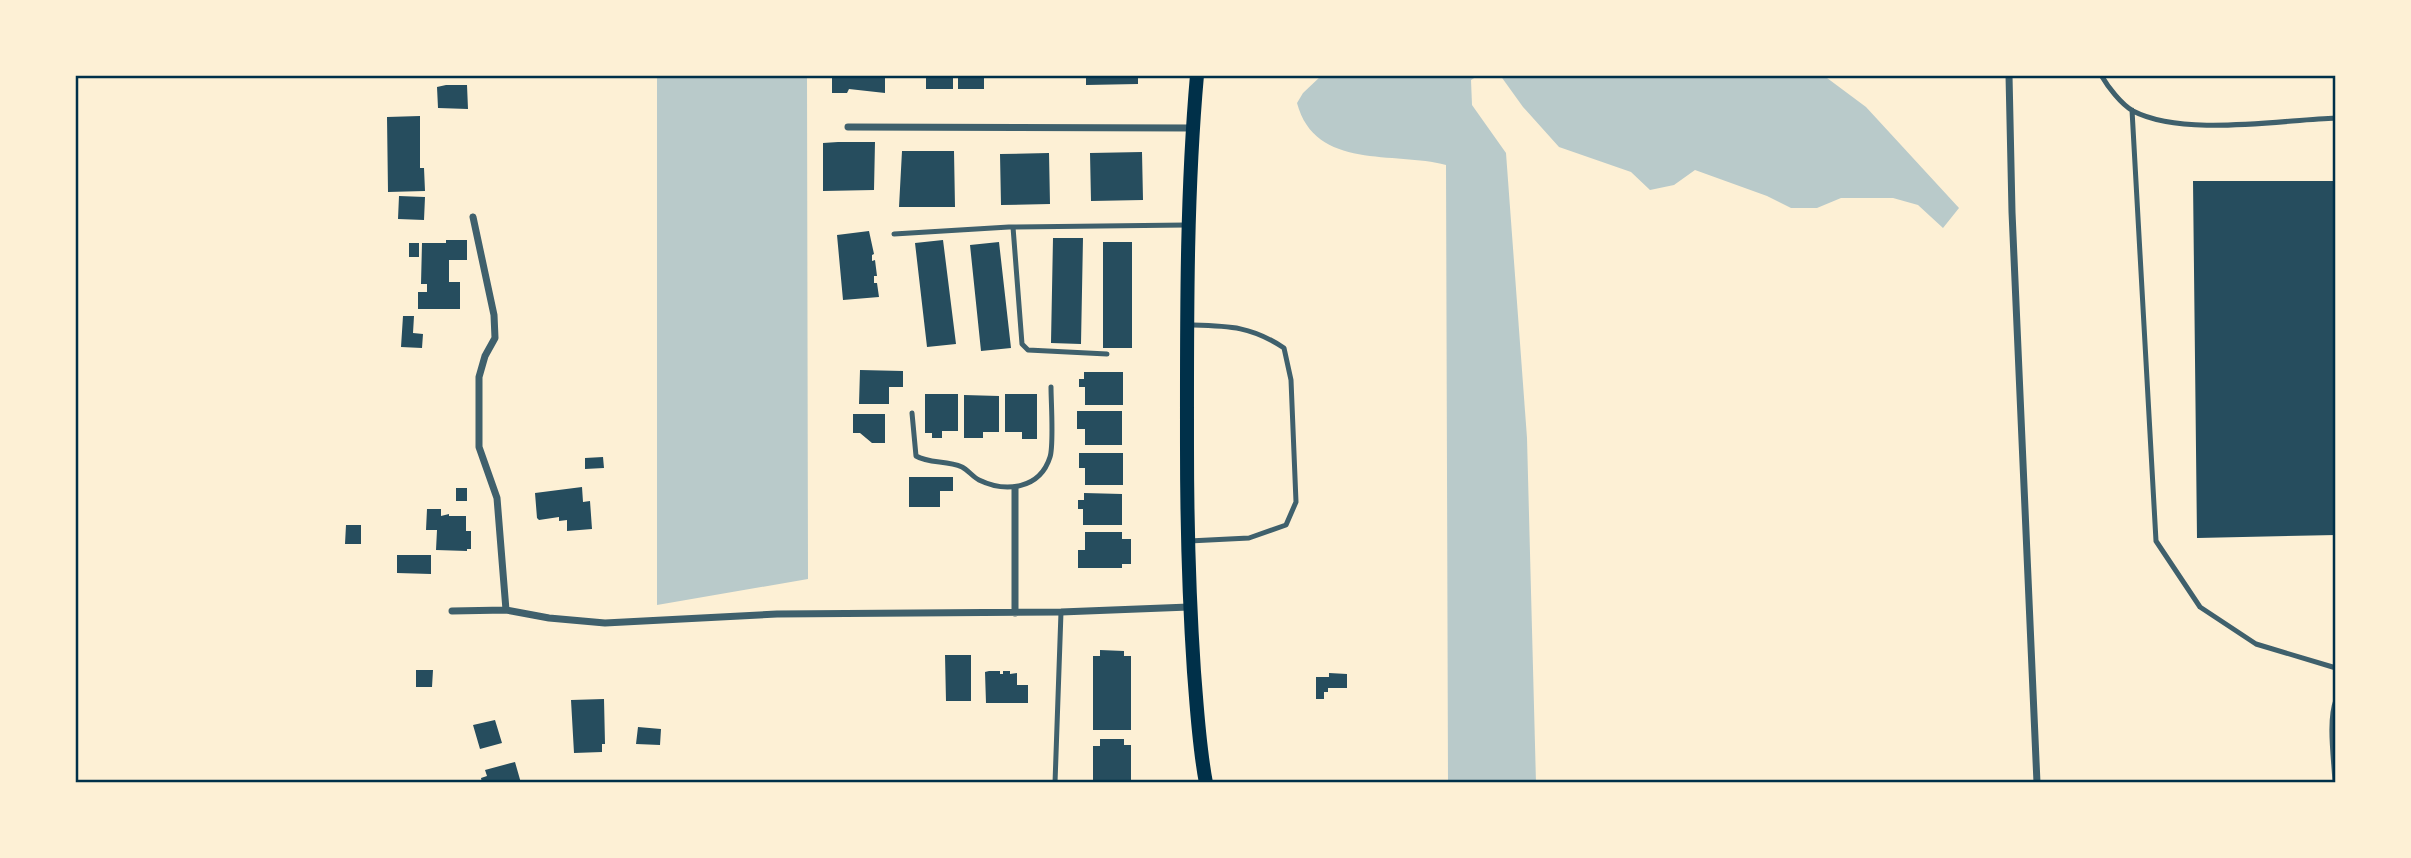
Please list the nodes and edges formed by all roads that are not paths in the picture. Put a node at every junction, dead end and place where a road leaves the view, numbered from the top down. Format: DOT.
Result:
graph roads {
  1 [pos="1197,75"];
  2 [pos="2009,75"];
  3 [pos="2101,75"];
  4 [pos="2132,110"];
  5 [pos="2336,118"];
  6 [pos="848,127"];
  7 [pos="1192,128"];
  8 [pos="473,217"];
  9 [pos="1189,225"];
  10 [pos="1013,227"];
  11 [pos="894,233"];
  12 [pos="1187,325"];
  13 [pos="1107,354"];
  14 [pos="1051,387"];
  15 [pos="912,413"];
  16 [pos="1015,488"];
  17 [pos="1188,541"];
  18 [pos="1189,607"];
  19 [pos="506,610"];
  20 [pos="452,611"];
  21 [pos="1061,612"];
  22 [pos="1016,613"];
  23 [pos="2336,668"];
  24 [pos="2335,703"];
  25 [pos="1055,783"];
  26 [pos="1206,783"];
  27 [pos="2037,783"];
  28 [pos="2335,783"];
  1 -- 7 [label="main road"];
  2 -- 27 [label="street"];
  3 -- 4 [label="lane"];
  4 -- 5 [label="lane"];
  4 -- 23 [label="lane"];
  6 -- 7 [label="street"];
  7 -- 9 [label="main road"];
  8 -- 19 [label="street"];
  9 -- 10 [label="lane"];
  9 -- 12 [label="main road"];
  10 -- 11 [label="lane"];
  10 -- 13 [label="lane"];
  12 -- 17 [label="main road"];
  12 -- 17 [label="lane"];
  14 -- 16 [label="lane"];
  15 -- 16 [label="lane"];
  16 -- 22 [label="street"];
  17 -- 18 [label="main road"];
  18 -- 21 [label="street"];
  18 -- 26 [label="main road"];
  19 -- 20 [label="street"];
  19 -- 22 [label="street"];
  21 -- 22 [label="street"];
  21 -- 25 [label="lane"];
  24 -- 28 [label="lane"];
}
